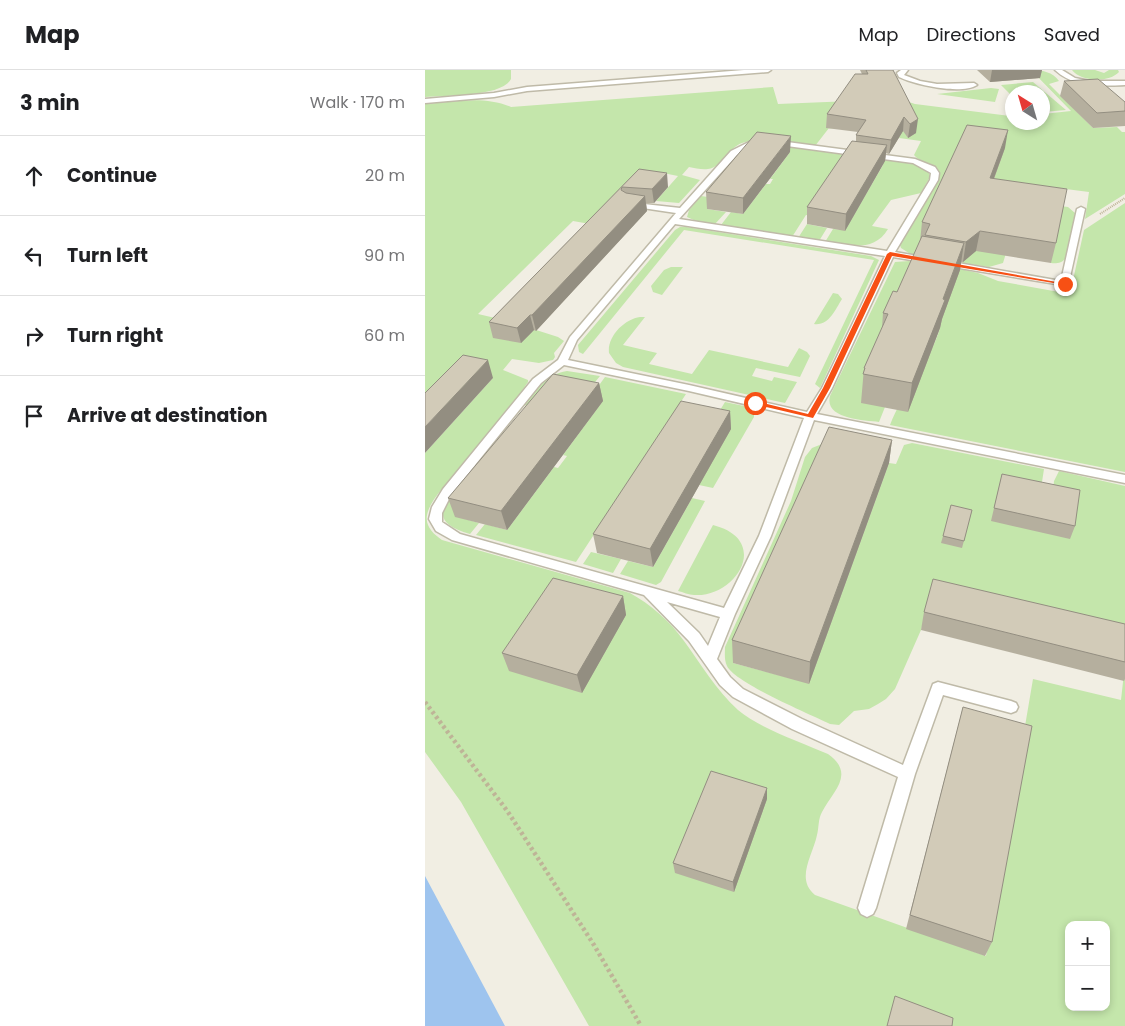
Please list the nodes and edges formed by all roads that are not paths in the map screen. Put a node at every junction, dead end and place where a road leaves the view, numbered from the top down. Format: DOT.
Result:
graph roads {
  1 [pos="768,70"];
  2 [pos="905,70"];
  3 [pos="1058,70"];
  4 [pos="1125,83"];
  5 [pos="974,85"];
  6 [pos="425,101"];
  7 [pos="629,204"];
  8 [pos="1081,209"];
  9 [pos="681,211"];
  10 [pos="673,221"];
  11 [pos="890,254"];
  12 [pos="561,362"];
  13 [pos="810,416"];
  14 [pos="1125,480"];
  15 [pos="647,590"];
  16 [pos="728,614"];
  17 [pos="710,660"];
  18 [pos="1011,707"];
  19 [pos="907,774"];
  20 [pos="867,908"];
  1 -- 6 [label="lane"];
  2 -- 5 [label="lane"];
  3 -- 4 [label="lane"];
  7 -- 9 [label="lane"];
  8 -- 11 [label="lane"];
  9 -- 10 [label="lane"];
  9 -- 11 [label="lane"];
  10 -- 11 [label="lane"];
  10 -- 12 [label="lane"];
  11 -- 13 [label="lane"];
  12 -- 13 [label="lane"];
  12 -- 15 [label="lane"];
  13 -- 14 [label="lane"];
  13 -- 16 [label="lane"];
  15 -- 16 [label="lane"];
  15 -- 17 [label="lane"];
  16 -- 17 [label="lane"];
  17 -- 19 [label="lane"];
  18 -- 19 [label="lane"];
  19 -- 20 [label="lane"];
}
